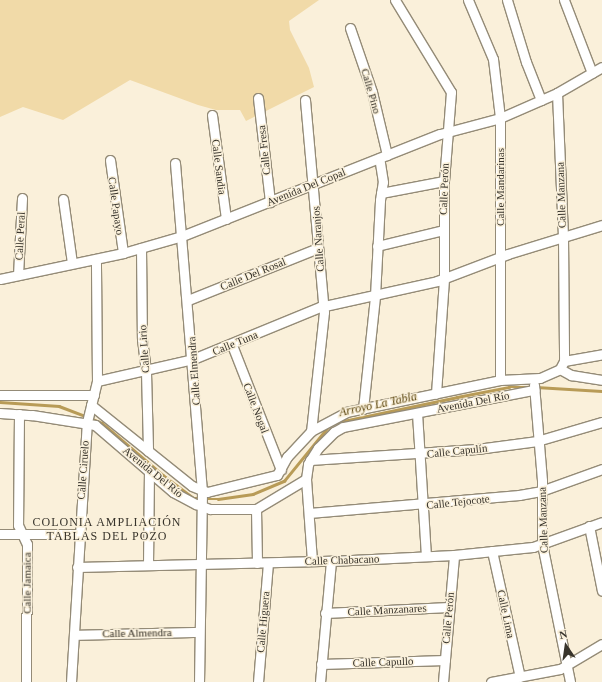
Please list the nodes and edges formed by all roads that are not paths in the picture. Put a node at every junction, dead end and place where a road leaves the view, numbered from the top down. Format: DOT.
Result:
graph roads {
  1 [pos="395,0"];
  2 [pos="468,0"];
  3 [pos="507,0"];
  4 [pos="564,0"];
  5 [pos="350,28"];
  6 [pos="602,67"];
  7 [pos="592,73"];
  8 [pos="557,93"];
  9 [pos="258,98"];
  10 [pos="305,100"];
  11 [pos="541,100"];
  12 [pos="212,115"];
  13 [pos="500,118"];
  14 [pos="448,132"];
  15 [pos="383,156"];
  16 [pos="110,160"];
  17 [pos="175,163"];
  18 [pos="444,181"];
  19 [pos="314,184"];
  20 [pos="381,193"];
  21 [pos="22,198"];
  22 [pos="62,199"];
  23 [pos="270,202"];
  24 [pos="226,219"];
  25 [pos="602,225"];
  26 [pos="443,230"];
  27 [pos="182,236"];
  28 [pos="563,237"];
  29 [pos="377,246"];
  30 [pos="141,248"];
  31 [pos="318,248"];
  32 [pos="123,253"];
  33 [pos="500,257"];
  34 [pos="96,259"];
  35 [pos="72,263"];
  36 [pos="18,275"];
  37 [pos="0,279"];
  38 [pos="444,279"];
  39 [pos="375,296"];
  40 [pos="188,300"];
  41 [pos="324,306"];
  42 [pos="232,345"];
  43 [pos="602,354"];
  44 [pos="193,359"];
  45 [pos="562,365"];
  46 [pos="146,372"];
  47 [pos="500,380"];
  48 [pos="602,380"];
  49 [pos="97,381"];
  50 [pos="534,385"];
  51 [pos="436,394"];
  52 [pos="0,395"];
  53 [pos="94,396"];
  54 [pos="363,409"];
  55 [pos="0,413"];
  56 [pos="417,413"];
  57 [pos="19,414"];
  58 [pos="88,415"];
  59 [pos="602,422"];
  60 [pos="311,431"];
  61 [pos="537,441"];
  62 [pos="148,451"];
  63 [pos="421,454"];
  64 [pos="310,460"];
  65 [pos="602,469"];
  66 [pos="281,470"];
  67 [pos="149,471"];
  68 [pos="306,479"];
  69 [pos="541,491"];
  70 [pos="202,492"];
  71 [pos="202,505"];
  72 [pos="424,505"];
  73 [pos="256,509"];
  74 [pos="309,513"];
  75 [pos="602,522"];
  76 [pos="588,526"];
  77 [pos="0,534"];
  78 [pos="21,534"];
  79 [pos="78,534"];
  80 [pos="542,544"];
  81 [pos="492,551"];
  82 [pos="454,555"];
  83 [pos="426,556"];
  84 [pos="312,561"];
  85 [pos="331,561"];
  86 [pos="257,563"];
  87 [pos="268,563"];
  88 [pos="202,564"];
  89 [pos="148,565"];
  90 [pos="77,567"];
  91 [pos="602,591"];
  92 [pos="449,607"];
  93 [pos="326,613"];
  94 [pos="199,632"];
  95 [pos="74,635"];
  96 [pos="602,644"];
  97 [pos="445,660"];
  98 [pos="322,664"];
  99 [pos="566,666"];
  100 [pos="520,677"];
  101 [pos="504,681"];
  102 [pos="26,682"];
  103 [pos="71,682"];
  104 [pos="199,682"];
  105 [pos="258,682"];
  106 [pos="320,682"];
  107 [pos="443,682"];
  108 [pos="491,682"];
  109 [pos="570,682"];
  1 -- 14 [label="street, Calle Perón"];
  2 -- 13 [label="street, Calle Mandarinas"];
  3 -- 11 [label="street"];
  4 -- 7 [label="street"];
  5 -- 15 [label="street, Calle Pino"];
  6 -- 7 [label="street, Avenida Del Copal"];
  7 -- 8 [label="street, Avenida Del Copal"];
  8 -- 11 [label="street, Avenida Del Copal"];
  8 -- 28 [label="street, Calle Manzana"];
  9 -- 23 [label="street, Calle Fresa"];
  10 -- 19 [label="street, Calle Naranjos"];
  11 -- 13 [label="street, Avenida Del Copal"];
  12 -- 24 [label="street, Calle Sandia"];
  13 -- 14 [label="street, Avenida Del Copal"];
  13 -- 33 [label="street, Calle Mandarinas"];
  14 -- 15 [label="street, Avenida Del Copal"];
  14 -- 18 [label="street, Calle Perón"];
  15 -- 19 [label="street, Avenida Del Copal"];
  15 -- 20 [label="street"];
  16 -- 32 [label="street, Calle Papayo"];
  17 -- 27 [label="street"];
  18 -- 20 [label="street"];
  18 -- 26 [label="street, Calle Perón"];
  19 -- 23 [label="street, Avenida Del Copal"];
  19 -- 31 [label="street, Calle Naranjos"];
  20 -- 29 [label="street"];
  21 -- 36 [label="street, Calle Peral"];
  22 -- 35 [label="street"];
  23 -- 24 [label="street, Avenida Del Copal"];
  24 -- 27 [label="street, Avenida Del Copal"];
  25 -- 28 [label="street, Calle Tuna"];
  26 -- 29 [label="street"];
  26 -- 38 [label="street, Calle Perón"];
  27 -- 30 [label="street, Avenida Del Copal"];
  27 -- 40 [label="street, Calle Elmendra"];
  28 -- 33 [label="street, Calle Tuna"];
  28 -- 45 [label="street, Calle Manzana"];
  29 -- 39 [label="street"];
  30 -- 32 [label="street, Avenida Del Copal"];
  30 -- 46 [label="street, Calle Lirio"];
  31 -- 40 [label="street, Calle Del Rosal"];
  31 -- 41 [label="street, Calle Naranjos"];
  32 -- 34 [label="street, Avenida Del Copal"];
  33 -- 38 [label="street, Calle Tuna"];
  33 -- 47 [label="street, Calle Mandarinas"];
  34 -- 35 [label="street, Avenida Del Copal"];
  34 -- 49 [label="street, Calle Ciruelo"];
  35 -- 36 [label="street, Avenida Del Copal"];
  36 -- 37 [label="street, Avenida Del Copal"];
  38 -- 39 [label="street, Calle Tuna"];
  38 -- 51 [label="street, Calle Perón"];
  39 -- 41 [label="street, Calle Tuna"];
  39 -- 54 [label="street"];
  40 -- 44 [label="street, Calle Elmendra"];
  41 -- 42 [label="street, Calle Tuna"];
  41 -- 60 [label="street"];
  42 -- 44 [label="street, Calle Tuna"];
  42 -- 66 [label="street, Calle Nogal"];
  43 -- 45 [label="street, Avenida Del Río"];
  44 -- 46 [label="street, Calle Tuna"];
  44 -- 70 [label="street, Calle Elmendra"];
  45 -- 48 [label="street"];
  45 -- 50 [label="street, Avenida Del Río"];
  46 -- 49 [label="street, Calle Tuna"];
  46 -- 62 [label="street, Calle Lirio"];
  47 -- 50 [label="street, Avenida Del Río"];
  47 -- 51 [label="street, Avenida Del Río"];
  49 -- 53 [label="street, Calle Ciruelo"];
  50 -- 56 [label="street, Avenida Del Río"];
  50 -- 61 [label="street, Calle Manzana"];
  51 -- 54 [label="street, Avenida Del Río"];
  52 -- 53 [label="street"];
  53 -- 58 [label="street, Calle Ciruelo"];
  54 -- 60 [label="street, Avenida Del Río"];
  55 -- 57 [label="street, Avenida Del Río"];
  56 -- 63 [label="street"];
  56 -- 64 [label="street, Avenida Del Río"];
  57 -- 58 [label="street, Avenida Del Río"];
  57 -- 78 [label="street, Calle Jamaica"];
  58 -- 62 [label="street, Avenida Del Río"];
  58 -- 67 [label="street, Avenida Del Río"];
  58 -- 79 [label="street, Calle Ciruelo"];
  59 -- 61 [label="street, Calle Capulín"];
  60 -- 66 [label="street, Avenida Del Río"];
  61 -- 63 [label="street, Calle Capulín"];
  61 -- 69 [label="street, Calle Manzana"];
  62 -- 70 [label="street, Avenida Del Río"];
  63 -- 64 [label="street, Calle Capulín"];
  63 -- 72 [label="street"];
  64 -- 68 [label="street, Avenida Del Río"];
  65 -- 69 [label="street, Calle Tejocote"];
  66 -- 70 [label="street, Avenida Del Río"];
  67 -- 71 [label="street, Avenida Del Río"];
  67 -- 89 [label="street"];
  68 -- 73 [label="street"];
  68 -- 74 [label="street"];
  69 -- 72 [label="street, Calle Tejocote"];
  69 -- 80 [label="street, Calle Manzana"];
  70 -- 71 [label="street, Calle Elmendra"];
  71 -- 73 [label="street, Avenida Del Río"];
  71 -- 88 [label="street"];
  72 -- 74 [label="street, Calle Tejocote"];
  72 -- 83 [label="street"];
  73 -- 86 [label="street"];
  74 -- 84 [label="street"];
  75 -- 76 [label="street, Calle Chabacano"];
  76 -- 80 [label="street, Calle Chabacano"];
  76 -- 91 [label="street"];
  77 -- 78 [label="street"];
  78 -- 79 [label="street"];
  78 -- 102 [label="street, Calle Jamaica"];
  79 -- 90 [label="street, Calle Ciruelo"];
  80 -- 81 [label="street, Calle Chabacano"];
  80 -- 99 [label="street, Calle Manzana"];
  81 -- 82 [label="street, Calle Chabacano"];
  81 -- 100 [label="street, Calle Lima"];
  82 -- 83 [label="street, Calle Chabacano"];
  82 -- 92 [label="street, Calle Perón"];
  83 -- 85 [label="street, Calle Chabacano"];
  84 -- 85 [label="street, Calle Chabacano"];
  84 -- 87 [label="street, Calle Chabacano"];
  85 -- 93 [label="street"];
  86 -- 87 [label="street, Calle Chabacano"];
  86 -- 88 [label="street, Calle Chabacano"];
  87 -- 105 [label="street, Calle Higuera"];
  88 -- 89 [label="street, Calle Chabacano"];
  88 -- 94 [label="street"];
  89 -- 90 [label="street, Calle Chabacano"];
  90 -- 95 [label="street, Calle Ciruelo"];
  92 -- 93 [label="street, Calle Manzanares"];
  92 -- 97 [label="street, Calle Perón"];
  93 -- 98 [label="street"];
  94 -- 95 [label="street, Calle Almendra"];
  94 -- 104 [label="street"];
  95 -- 103 [label="street, Calle Ciruelo"];
  96 -- 99 [label="street"];
  97 -- 98 [label="street, Calle Capullo"];
  97 -- 107 [label="street, Calle Perón"];
  98 -- 106 [label="street"];
  99 -- 100 [label="street"];
  99 -- 109 [label="street, Calle Manzana"];
  100 -- 101 [label="street"];
  101 -- 108 [label="street"];
}
